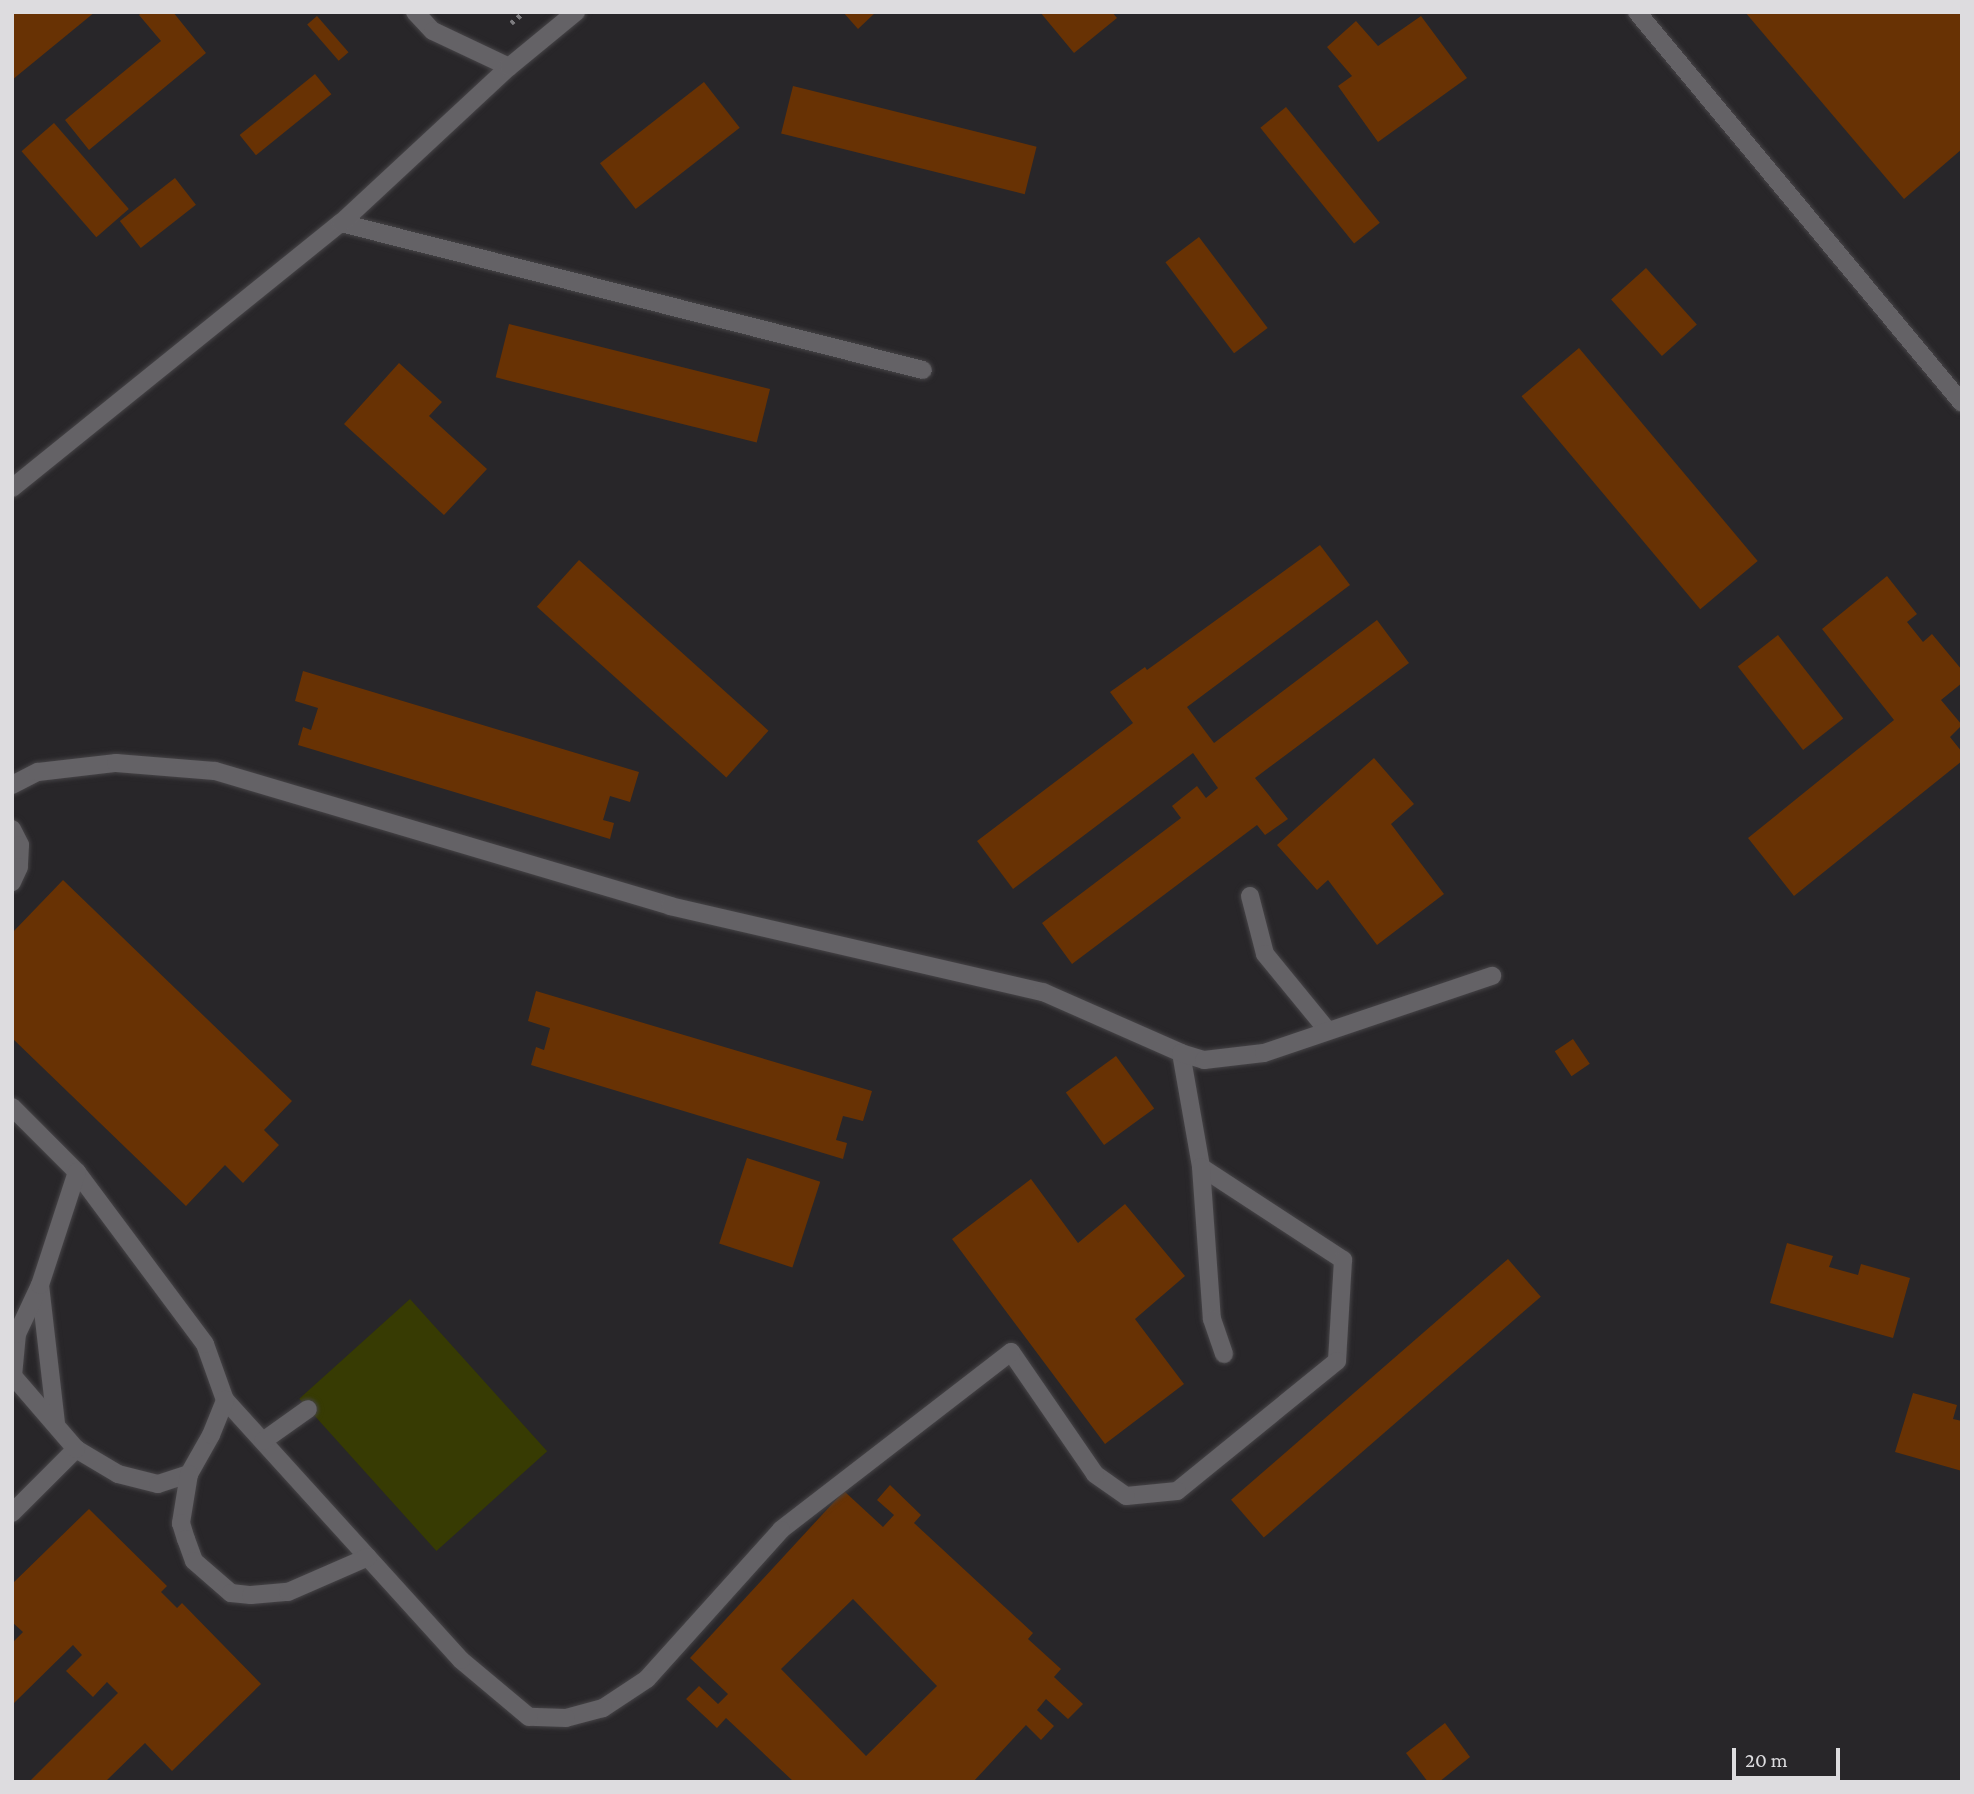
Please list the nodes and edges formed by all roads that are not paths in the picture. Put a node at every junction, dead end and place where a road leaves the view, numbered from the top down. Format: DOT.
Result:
graph roads {
  1 [pos="415,12"];
  2 [pos="576,12"];
  3 [pos="1637,12"];
  4 [pos="509,67"];
  5 [pos="341,223"];
  6 [pos="923,370"];
  7 [pos="1962,403"];
  8 [pos="12,488"];
  9 [pos="12,785"];
  10 [pos="12,829"];
  11 [pos="12,882"];
  12 [pos="1250,896"];
  13 [pos="1492,976"];
  14 [pos="1328,1031"];
  15 [pos="1181,1053"];
  16 [pos="12,1107"];
  17 [pos="1201,1167"];
  18 [pos="77,1172"];
  19 [pos="40,1285"];
  20 [pos="1224,1354"];
  21 [pos="225,1400"];
  22 [pos="308,1409"];
  23 [pos="56,1423"];
  24 [pos="263,1441"];
  25 [pos="76,1448"];
  26 [pos="188,1474"];
  27 [pos="13,1513"];
  28 [pos="368,1557"];
  1 -- 4 [label="street"];
  2 -- 4 [label="street"];
  3 -- 7 [label="street"];
  4 -- 5 [label="street"];
  5 -- 6 [label="street"];
  5 -- 8 [label="street"];
  9 -- 15 [label="street"];
  10 -- 11 [label="street"];
  12 -- 14 [label="street"];
  13 -- 14 [label="street"];
  14 -- 15 [label="street"];
  15 -- 17 [label="street"];
  16 -- 18 [label="street"];
  17 -- 20 [label="street"];
  17 -- 28 [label="street"];
  18 -- 19 [label="street"];
  18 -- 21 [label="street"];
  19 -- 23 [label="street"];
  19 -- 23 [label="street"];
  21 -- 24 [label="street"];
  21 -- 26 [label="street"];
  22 -- 24 [label="street"];
  23 -- 25 [label="street"];
  24 -- 28 [label="street"];
  25 -- 26 [label="street"];
  25 -- 27 [label="street"];
  26 -- 28 [label="street"];
}
